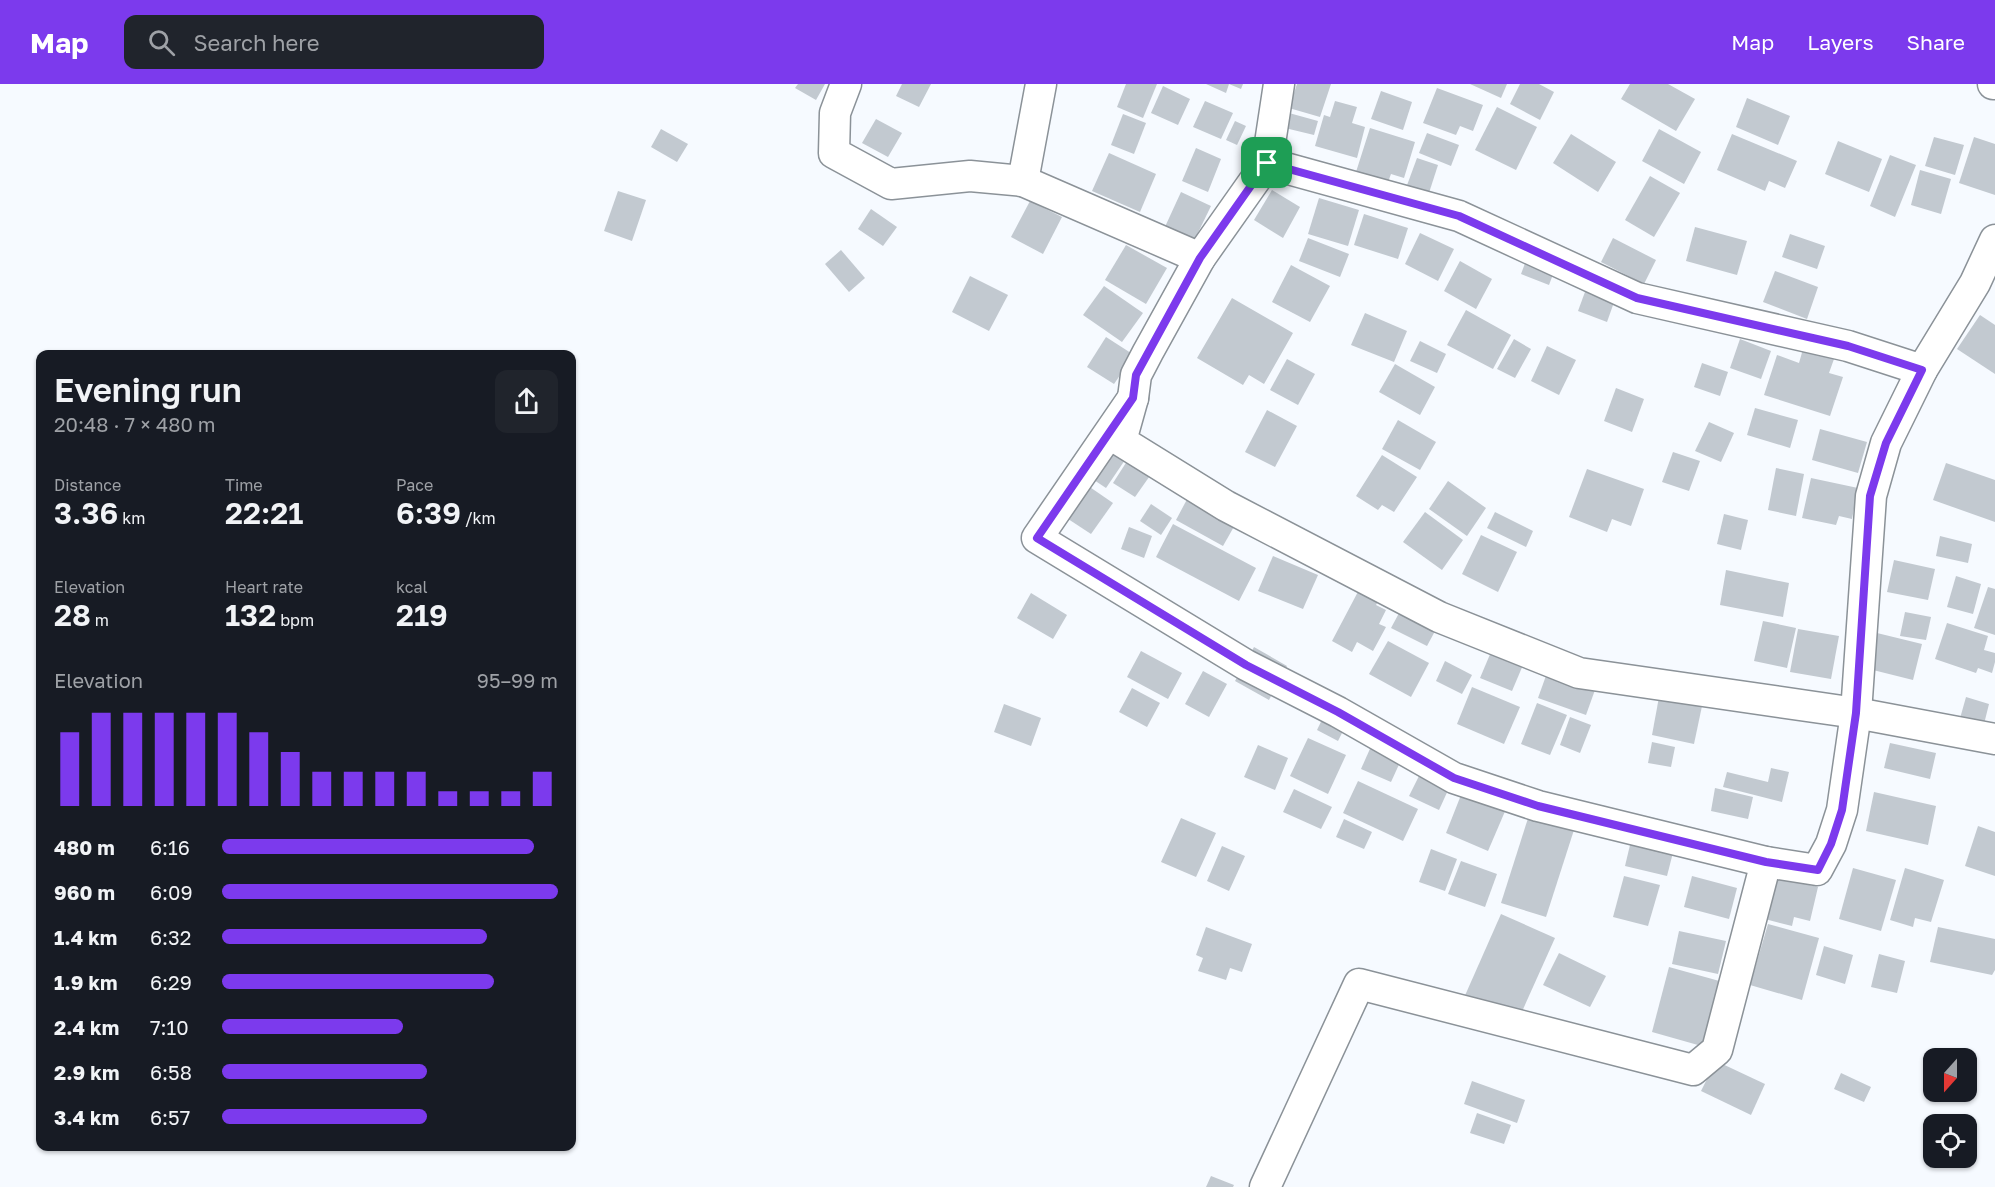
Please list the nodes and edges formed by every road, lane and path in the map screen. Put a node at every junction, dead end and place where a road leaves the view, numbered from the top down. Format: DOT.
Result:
graph roads {
  1 [pos="846,84"];
  2 [pos="1041,84"];
  3 [pos="1279,84"];
  4 [pos="1267,163"];
  5 [pos="1023,181"];
  6 [pos="1995,240"];
  7 [pos="1200,258"];
  8 [pos="1922,370"];
  9 [pos="1133,398"];
  10 [pos="1856,713"];
  11 [pos="1995,739"];
  12 [pos="1766,862"];
  13 [pos="1265,1187"];
  1 -- 5 [label="street"];
  2 -- 5 [label="street"];
  3 -- 4 [label="street"];
  4 -- 7 [label="street"];
  4 -- 8 [label="street"];
  5 -- 7 [label="street"];
  6 -- 8 [label="street"];
  7 -- 9 [label="street"];
  8 -- 10 [label="street"];
  9 -- 10 [label="street"];
  9 -- 12 [label="street"];
  10 -- 11 [label="street"];
  10 -- 12 [label="street"];
  12 -- 13 [label="street"];
}
